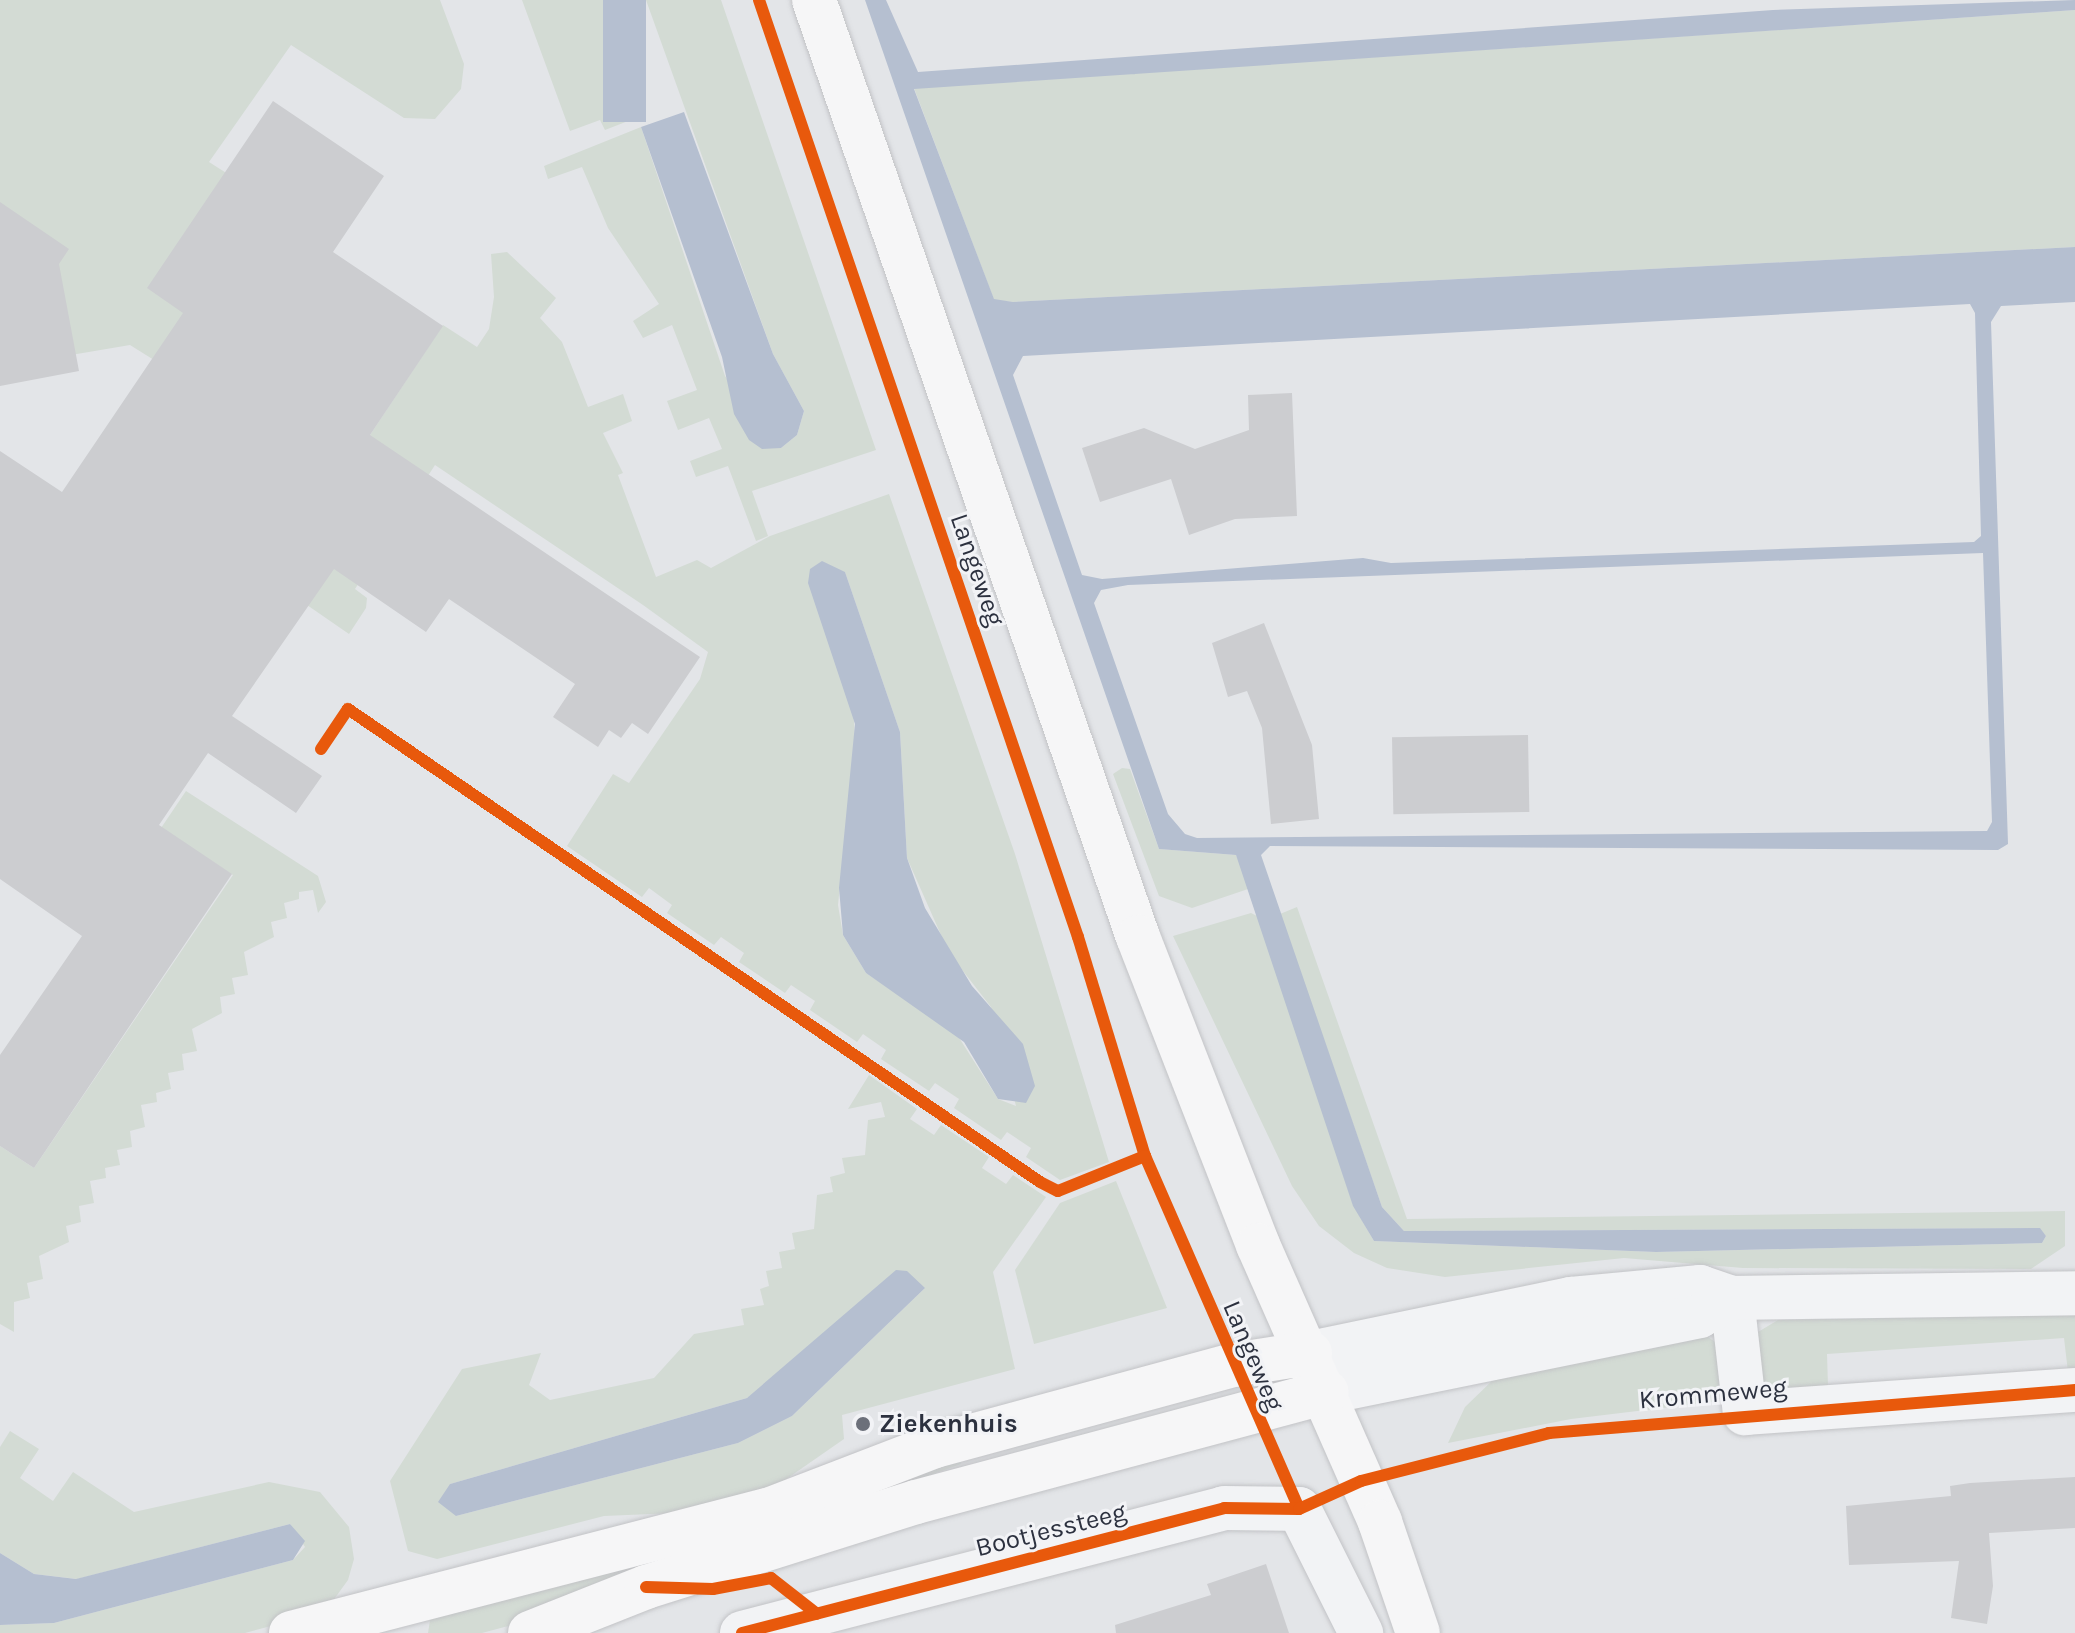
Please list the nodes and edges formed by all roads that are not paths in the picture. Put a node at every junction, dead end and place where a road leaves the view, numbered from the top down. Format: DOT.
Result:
graph roads {
  1 [pos="814,0"];
  2 [pos="2075,1293"];
  3 [pos="1732,1298"];
  4 [pos="1310,1353"];
  5 [pos="2075,1390"];
  6 [pos="1327,1392"];
  7 [pos="291,1633"];
  8 [pos="530,1633"];
  9 [pos="742,1633"];
  10 [pos="1361,1633"];
  11 [pos="1418,1633"];
  1 -- 4 [label="main road, Langeweg"];
  2 -- 3 [label="street"];
  3 -- 4 [label="street"];
  3 -- 5 [label="street, Krommeweg"];
  3 -- 6 [label="street"];
  4 -- 6 [label="main road, Langeweg"];
  4 -- 7 [label="main road"];
  6 -- 8 [label="main road"];
  6 -- 11 [label="main road, Langeweg"];
  9 -- 10 [label="street, Bootjessteeg"];
}
